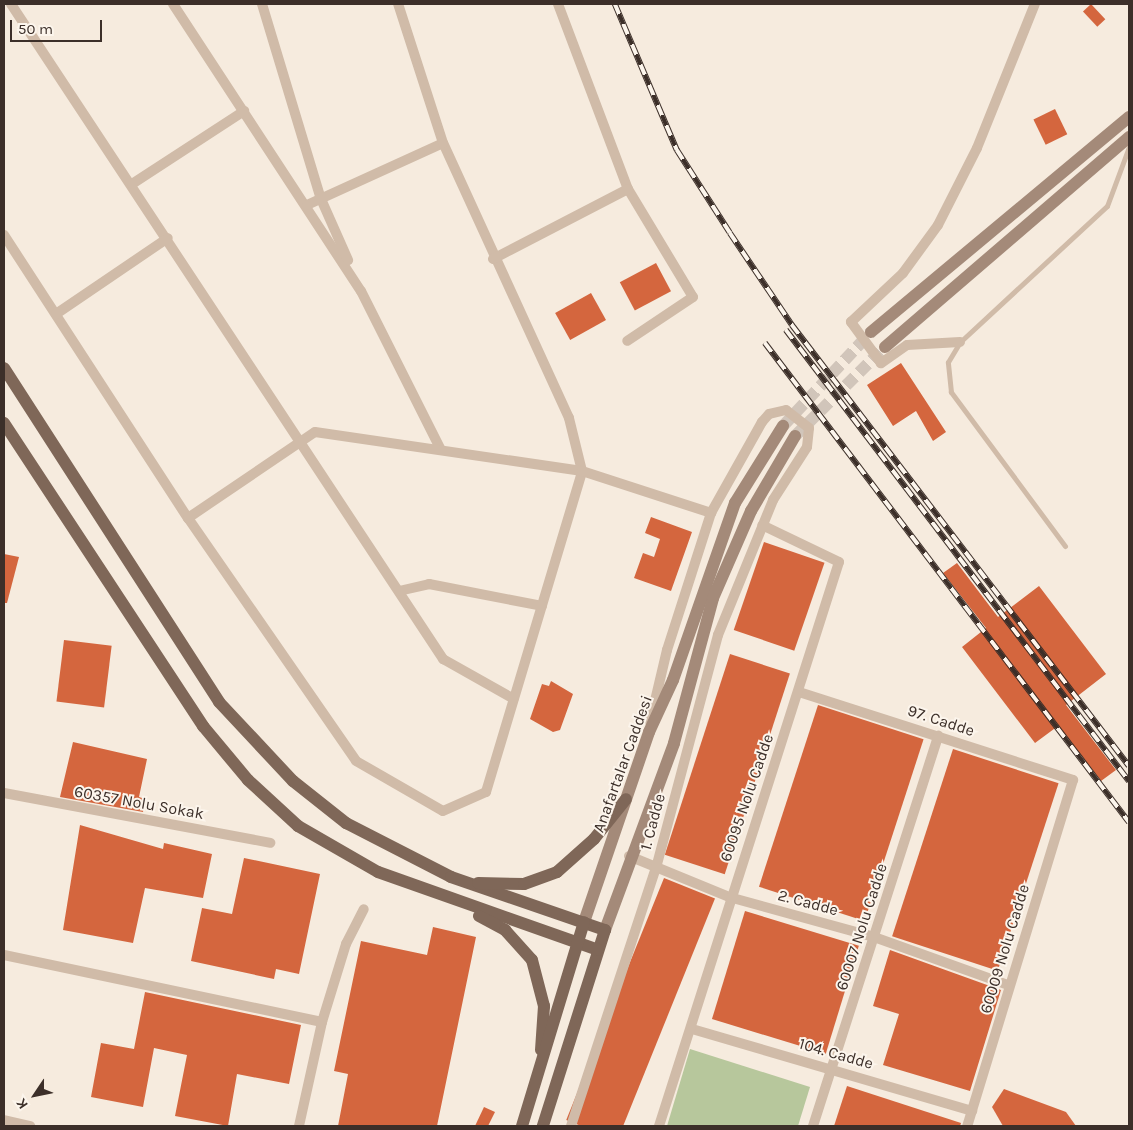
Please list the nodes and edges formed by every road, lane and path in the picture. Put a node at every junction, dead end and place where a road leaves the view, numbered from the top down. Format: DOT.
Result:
graph roads {
  1 [pos="11,4"];
  2 [pos="173,4"];
  3 [pos="262,4"];
  4 [pos="398,4"];
  5 [pos="558,4"];
  6 [pos="1035,4"];
  7 [pos="244,111"];
  8 [pos="1129,116"];
  9 [pos="1129,137"];
  10 [pos="443,142"];
  11 [pos="1129,147"];
  12 [pos="132,184"];
  13 [pos="628,189"];
  14 [pos="321,199"];
  15 [pos="307,205"];
  16 [pos="4,235"];
  17 [pos="168,238"];
  18 [pos="493,260"];
  19 [pos="361,291"];
  20 [pos="56,314"];
  21 [pos="871,332"];
  22 [pos="627,342"];
  23 [pos="960,342"];
  24 [pos="885,347"];
  25 [pos="4,368"];
  26 [pos="4,423"];
  27 [pos="782,426"];
  28 [pos="795,436"];
  29 [pos="303,440"];
  30 [pos="441,450"];
  31 [pos="582,471"];
  32 [pos="711,513"];
  33 [pos="188,518"];
  34 [pos="762,525"];
  35 [pos="1065,546"];
  36 [pos="399,590"];
  37 [pos="542,606"];
  38 [pos="799,692"];
  39 [pos="514,699"];
  40 [pos="649,732"];
  41 [pos="938,736"];
  42 [pos="1073,780"];
  43 [pos="4,793"];
  44 [pos="626,799"];
  45 [pos="270,842"];
  46 [pos="630,856"];
  47 [pos="656,868"];
  48 [pos="465,883"];
  49 [pos="730,897"];
  50 [pos="455,902"];
  51 [pos="364,909"];
  52 [pos="584,922"];
  53 [pos="605,930"];
  54 [pos="874,937"];
  55 [pos="578,943"];
  56 [pos="598,950"];
  57 [pos="4,955"];
  58 [pos="1008,985"];
  59 [pos="322,1022"];
  60 [pos="692,1029"];
  61 [pos="832,1068"];
  62 [pos="540,1072"];
  63 [pos="972,1111"];
  64 [pos="4,1121"];
  65 [pos="30,1126"];
  66 [pos="299,1126"];
  67 [pos="522,1126"];
  68 [pos="543,1126"];
  69 [pos="571,1126"];
  70 [pos="660,1126"];
  71 [pos="813,1126"];
  72 [pos="967,1126"];
  1 -- 12 [label="street"];
  2 -- 7 [label="street"];
  3 -- 14 [label="street"];
  4 -- 10 [label="street"];
  5 -- 13 [label="street"];
  6 -- 23 [label="street"];
  7 -- 12 [label="street"];
  7 -- 15 [label="street"];
  8 -- 21 [label="main road"];
  9 -- 24 [label="main road"];
  10 -- 14 [label="street"];
  10 -- 18 [label="street"];
  11 -- 23 [label="lane"];
  12 -- 17 [label="street"];
  13 -- 18 [label="street"];
  13 -- 22 [label="street"];
  14 -- 15 [label="street"];
  14 -- 19 [label="street"];
  15 -- 19 [label="street"];
  16 -- 20 [label="street"];
  17 -- 20 [label="street"];
  17 -- 29 [label="street"];
  18 -- 31 [label="street"];
  19 -- 30 [label="street"];
  20 -- 33 [label="street"];
  23 -- 35 [label="lane"];
  25 -- 48 [label="main road"];
  26 -- 50 [label="main road"];
  27 -- 40 [label="main road, Anafartalar Caddesi"];
  28 -- 46 [label="main road"];
  29 -- 30 [label="street"];
  29 -- 33 [label="street"];
  29 -- 36 [label="street"];
  30 -- 31 [label="street"];
  31 -- 32 [label="street"];
  31 -- 37 [label="street"];
  32 -- 34 [label="street, 1. Cadde"];
  32 -- 40 [label="street"];
  33 -- 39 [label="street"];
  34 -- 38 [label="street, 60095 Nolu Cadde"];
  34 -- 47 [label="street, 1. Cadde"];
  36 -- 37 [label="street"];
  36 -- 39 [label="street"];
  37 -- 39 [label="street"];
  38 -- 41 [label="street, 97. Cadde"];
  38 -- 49 [label="street, 60095 Nolu Cadde"];
  40 -- 44 [label="main road, Anafartalar Caddesi"];
  41 -- 42 [label="street, 97. Cadde"];
  41 -- 54 [label="street, 60007 Nolu Cadde"];
  42 -- 58 [label="street, 60009 Nolu Cadde"];
  43 -- 45 [label="street, 60357 Nolu Sokak"];
  44 -- 48 [label="main road"];
  44 -- 52 [label="main road, Anafartalar Caddesi"];
  46 -- 47 [label="street, 2. Cadde"];
  46 -- 53 [label="main road"];
  47 -- 49 [label="street, 2. Cadde"];
  47 -- 69 [label="street, 1. Cadde"];
  48 -- 52 [label="main road"];
  49 -- 54 [label="street, 2. Cadde"];
  49 -- 60 [label="street, 60095 Nolu Cadde"];
  50 -- 55 [label="main road"];
  50 -- 62 [label="main road"];
  51 -- 59 [label="street"];
  52 -- 53 [label="main road"];
  52 -- 55 [label="main road, Anafartalar Caddesi"];
  53 -- 56 [label="main road"];
  54 -- 58 [label="street, 2. Cadde"];
  54 -- 61 [label="street, 60007 Nolu Cadde"];
  55 -- 56 [label="main road"];
  55 -- 62 [label="main road, Anafartalar Caddesi"];
  56 -- 68 [label="main road"];
  57 -- 59 [label="street"];
  58 -- 63 [label="street, 60009 Nolu Cadde"];
  59 -- 66 [label="street"];
  60 -- 61 [label="street, 104. Cadde"];
  60 -- 70 [label="street, 60095 Nolu Cadde"];
  61 -- 63 [label="street, 104. Cadde"];
  61 -- 71 [label="street, 60007 Nolu Cadde"];
  62 -- 67 [label="main road, Anafartalar Caddesi"];
  63 -- 72 [label="street, 60009 Nolu Cadde"];
  64 -- 65 [label="street"];
}
